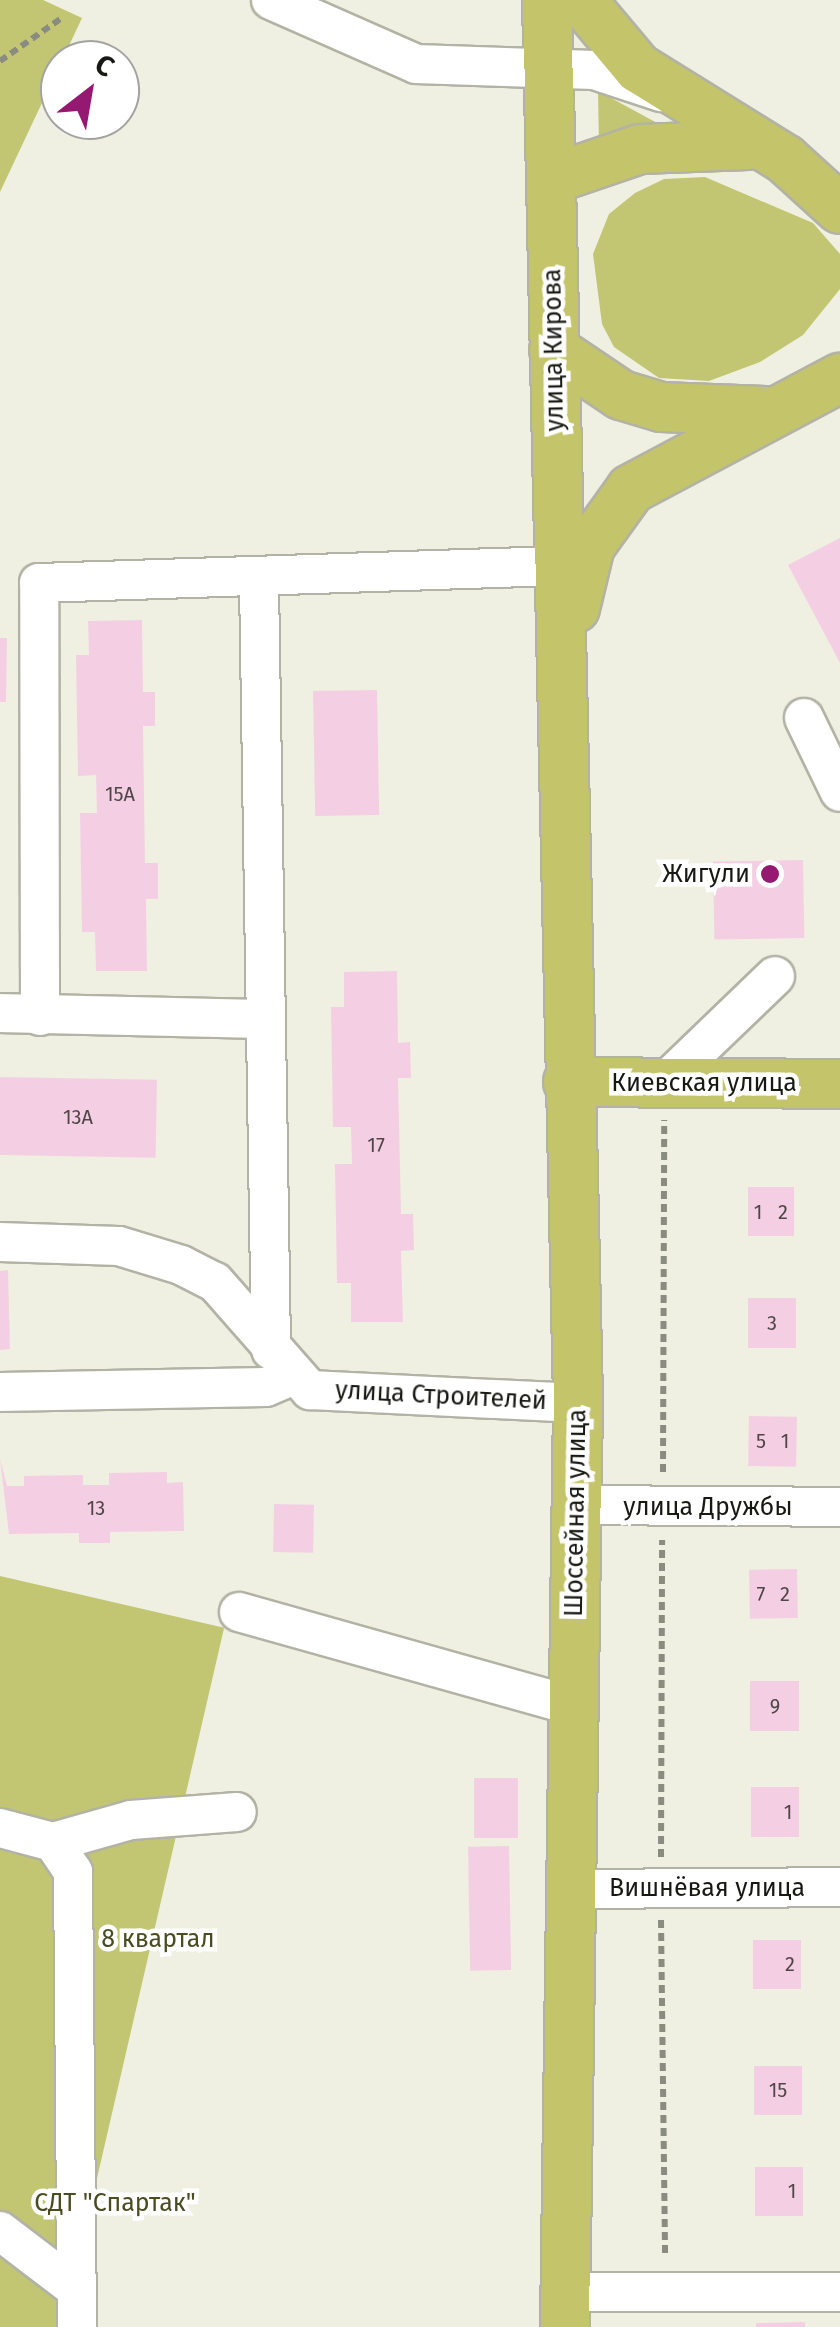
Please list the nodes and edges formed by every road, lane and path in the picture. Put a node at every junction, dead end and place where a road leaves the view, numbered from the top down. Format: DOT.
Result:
graph roads {
  1 [pos="271,0"];
  2 [pos="547,0"];
  3 [pos="581,0"];
  4 [pos="63,17"];
  5 [pos="0,61"];
  6 [pos="548,68"];
  7 [pos="675,97"];
  8 [pos="756,146"];
  9 [pos="552,179"];
  10 [pos="831,193"];
  11 [pos="554,350"];
  12 [pos="834,382"];
  13 [pos="773,411"];
  14 [pos="556,566"];
  15 [pos="259,582"];
  16 [pos="560,700"];
  17 [pos="804,718"];
  18 [pos="840,792"];
  19 [pos="774,976"];
  20 [pos="0,1013"];
  21 [pos="40,1016"];
  22 [pos="264,1019"];
  23 [pos="568,1082"];
  24 [pos="840,1084"];
  25 [pos="664,1094"];
  26 [pos="0,1242"];
  27 [pos="280,1363"];
  28 [pos="0,1392"];
  29 [pos="578,1402"];
  30 [pos="577,1505"];
  31 [pos="840,1507"];
  32 [pos="662,1509"];
  33 [pos="239,1612"];
  34 [pos="574,1706"];
  35 [pos="237,1812"];
  36 [pos="0,1828"];
  37 [pos="53,1842"];
  38 [pos="840,1887"];
  39 [pos="574,1889"];
  40 [pos="660,1890"];
  41 [pos="0,2231"];
  42 [pos="76,2289"];
  43 [pos="840,2292"];
  44 [pos="666,2295"];
  45 [pos="565,2309"];
  46 [pos="77,2327"];
  1 -- 6 [label="street"];
  2 -- 6 [label="main road, улица Кирова"];
  3 -- 7 [label="main road"];
  4 -- 5 [label="path"];
  6 -- 7 [label="street"];
  6 -- 9 [label="main road, улица Кирова"];
  7 -- 8 [label="main road"];
  8 -- 9 [label="main road"];
  8 -- 10 [label="main road"];
  9 -- 11 [label="main road, улица Кирова"];
  11 -- 13 [label="main road"];
  11 -- 14 [label="main road, улица Кирова"];
  12 -- 13 [label="main road"];
  13 -- 16 [label="main road"];
  14 -- 15 [label="street"];
  14 -- 16 [label="main road, улица Кирова"];
  15 -- 21 [label="street"];
  15 -- 22 [label="street"];
  16 -- 23 [label="main road, Шоссейная улица"];
  17 -- 18 [label="street"];
  19 -- 25 [label="street"];
  20 -- 21 [label="street"];
  21 -- 22 [label="street"];
  22 -- 27 [label="street"];
  23 -- 25 [label="main road, Киевская улица"];
  23 -- 29 [label="main road, Шоссейная улица"];
  24 -- 25 [label="main road, Киевская улица"];
  25 -- 32 [label="path"];
  26 -- 27 [label="street"];
  27 -- 28 [label="street"];
  27 -- 29 [label="street, улица Строителей"];
  29 -- 30 [label="main road, Шоссейная улица"];
  30 -- 32 [label="street, улица Дружбы"];
  30 -- 34 [label="main road, Шоссейная улица"];
  31 -- 32 [label="street, улица Дружбы"];
  32 -- 40 [label="path"];
  33 -- 34 [label="street"];
  34 -- 39 [label="main road, Шоссейная улица"];
  35 -- 37 [label="street"];
  36 -- 37 [label="street"];
  37 -- 42 [label="street"];
  38 -- 40 [label="street, Вишнёвая улица"];
  39 -- 40 [label="street, Вишнёвая улица"];
  39 -- 45 [label="main road, Шоссейная улица"];
  40 -- 44 [label="path"];
  41 -- 42 [label="street"];
  42 -- 46 [label="street"];
  43 -- 44 [label="street"];
  44 -- 45 [label="street"];
}
